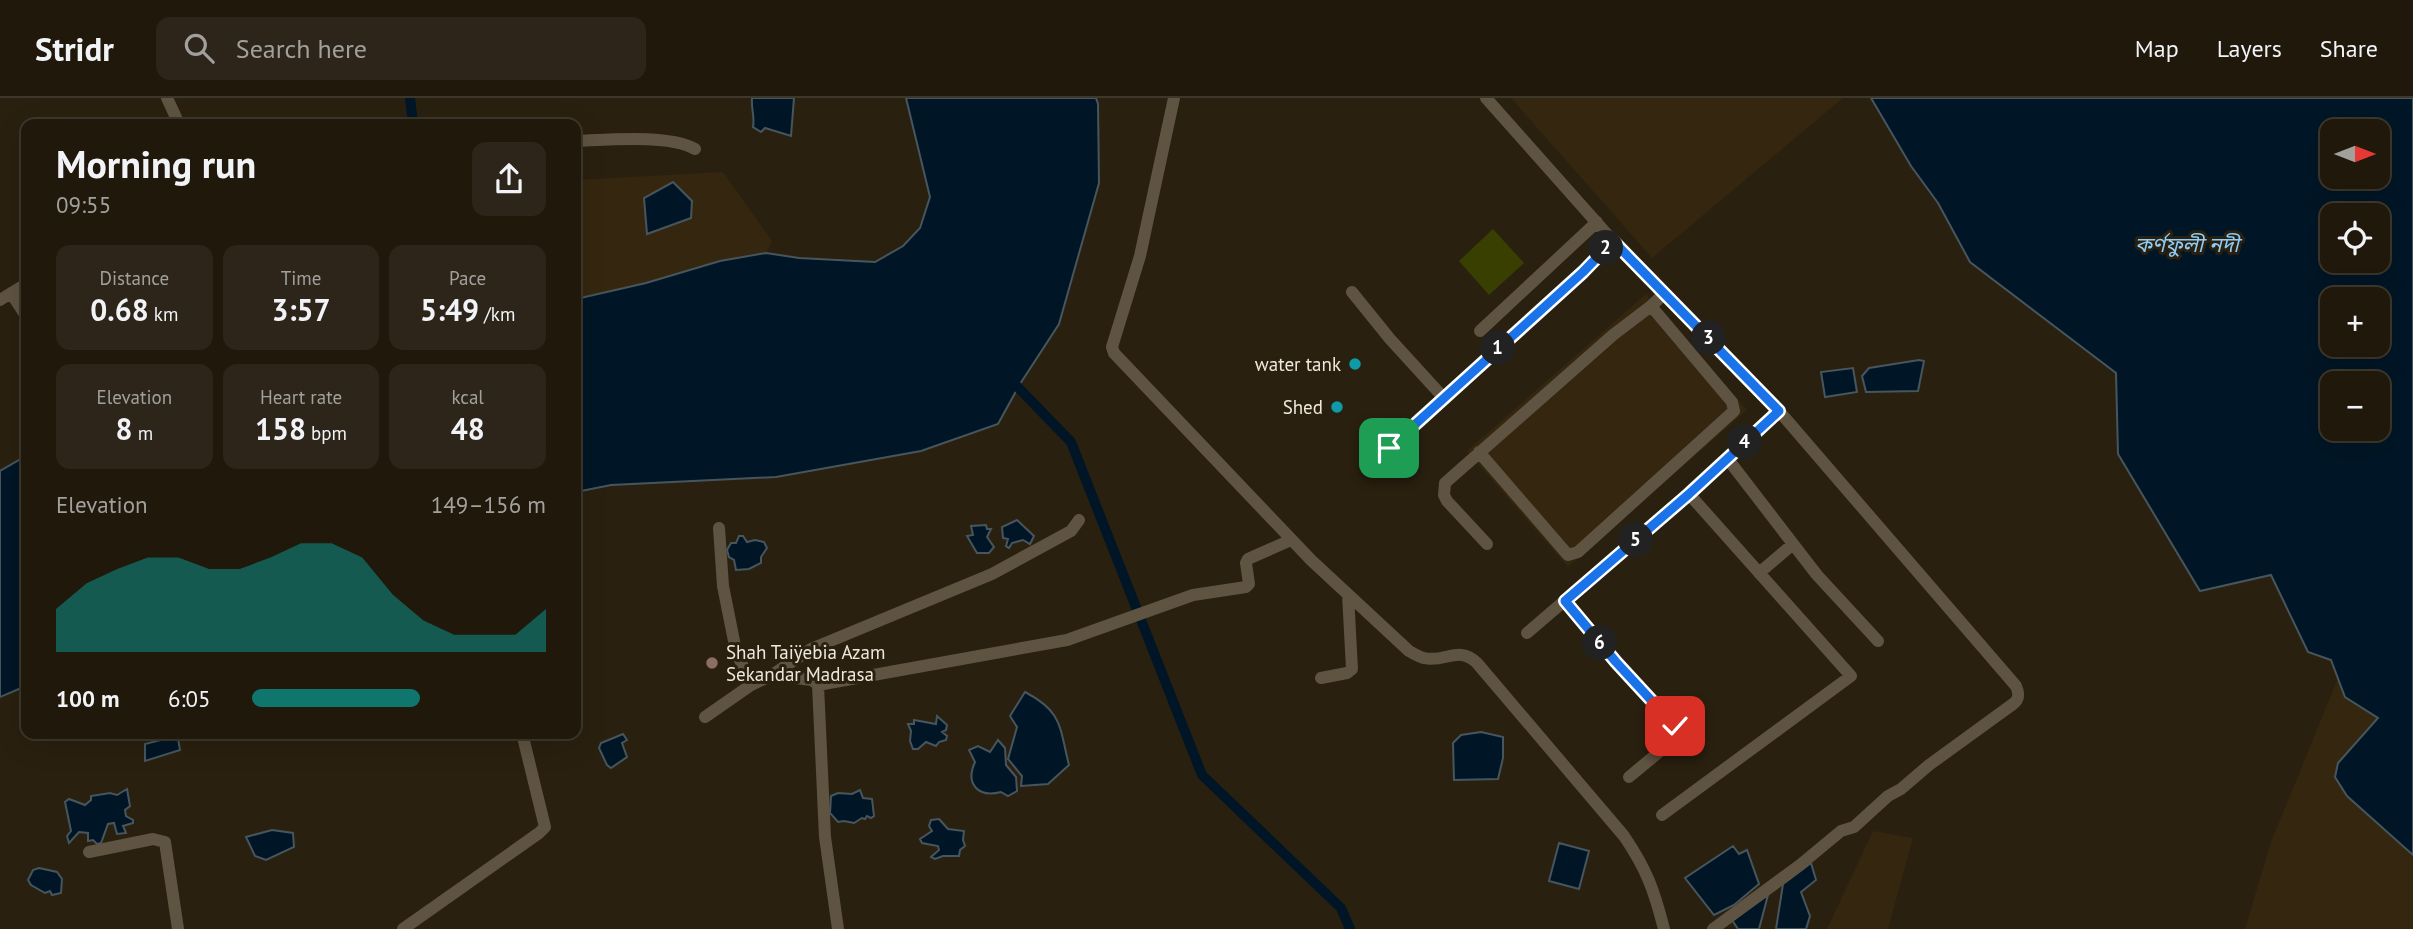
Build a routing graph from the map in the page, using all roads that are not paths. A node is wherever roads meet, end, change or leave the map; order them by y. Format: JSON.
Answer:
{"nodes":[{"id":1,"x":167,"y":98,"type":"edge"},
{"id":2,"x":1174,"y":98,"type":"edge"},
{"id":3,"x":1486,"y":98,"type":"edge"},
{"id":4,"x":177,"y":119,"type":"edge"},
{"id":5,"x":581,"y":141,"type":"edge"},
{"id":6,"x":695,"y":149,"type":"dead end"},
{"id":7,"x":1597,"y":222,"type":"junction"},
{"id":8,"x":1613,"y":241,"type":"junction"},
{"id":9,"x":1352,"y":292,"type":"dead end"},
{"id":10,"x":1665,"y":293,"type":"junction"},
{"id":11,"x":6,"y":296,"type":"edge"},
{"id":12,"x":1651,"y":306,"type":"junction"},
{"id":13,"x":21,"y":311,"type":"edge"},
{"id":14,"x":1480,"y":331,"type":"dead end"},
{"id":15,"x":1443,"y":397,"type":"junction"},
{"id":16,"x":1779,"y":411,"type":"junction"},
{"id":17,"x":1389,"y":448,"type":"dead end"},
{"id":18,"x":1479,"y":452,"type":"junction"},
{"id":19,"x":1727,"y":458,"type":"junction"},
{"id":20,"x":1689,"y":494,"type":"junction"},
{"id":21,"x":1079,"y":520,"type":"dead end"},
{"id":22,"x":719,"y":528,"type":"dead end"},
{"id":23,"x":1291,"y":540,"type":"junction"},
{"id":24,"x":1487,"y":544,"type":"dead end"},
{"id":25,"x":1793,"y":544,"type":"junction"},
{"id":26,"x":1759,"y":573,"type":"junction"},
{"id":27,"x":1348,"y":595,"type":"junction"},
{"id":28,"x":1565,"y":601,"type":"junction"},
{"id":29,"x":1527,"y":634,"type":"dead end"},
{"id":30,"x":1878,"y":641,"type":"dead end"},
{"id":31,"x":772,"y":675,"type":"junction"},
{"id":32,"x":1321,"y":678,"type":"dead end"},
{"id":33,"x":751,"y":685,"type":"junction"},
{"id":34,"x":818,"y":685,"type":"junction"},
{"id":35,"x":705,"y":717,"type":"dead end"},
{"id":36,"x":523,"y":739,"type":"edge"},
{"id":37,"x":1629,"y":777,"type":"dead end"},
{"id":38,"x":1662,"y":815,"type":"dead end"},
{"id":39,"x":89,"y":852,"type":"dead end"},
{"id":40,"x":178,"y":929,"type":"edge"},
{"id":41,"x":403,"y":929,"type":"edge"},
{"id":42,"x":838,"y":929,"type":"edge"},
{"id":43,"x":1664,"y":929,"type":"edge"},
{"id":44,"x":1713,"y":929,"type":"edge"}],
"edges":[{"from":1,"to":4,"type":"street"},
{"from":2,"to":23,"type":"street"},
{"from":3,"to":7,"type":"street"},
{"from":5,"to":6,"type":"street"},
{"from":7,"to":8,"type":"street"},
{"from":7,"to":14,"type":"street"},
{"from":8,"to":10,"type":"street"},
{"from":8,"to":15,"type":"street"},
{"from":9,"to":15,"type":"street"},
{"from":10,"to":12,"type":"street"},
{"from":10,"to":16,"type":"street"},
{"from":11,"to":13,"type":"street"},
{"from":12,"to":18,"type":"street"},
{"from":12,"to":18,"type":"street"},
{"from":15,"to":17,"type":"street"},
{"from":16,"to":19,"type":"street"},
{"from":16,"to":44,"type":"street"},
{"from":18,"to":24,"type":"street"},
{"from":19,"to":20,"type":"street"},
{"from":19,"to":25,"type":"street"},
{"from":20,"to":26,"type":"street"},
{"from":20,"to":28,"type":"street"},
{"from":21,"to":31,"type":"street"},
{"from":22,"to":33,"type":"street"},
{"from":23,"to":27,"type":"street"},
{"from":23,"to":34,"type":"street"},
{"from":25,"to":26,"type":"street"},
{"from":25,"to":30,"type":"street"},
{"from":26,"to":38,"type":"street"},
{"from":27,"to":32,"type":"street"},
{"from":27,"to":43,"type":"street"},
{"from":28,"to":29,"type":"street"},
{"from":28,"to":37,"type":"street"},
{"from":31,"to":33,"type":"street"},
{"from":31,"to":34,"type":"street"},
{"from":33,"to":35,"type":"street"},
{"from":34,"to":42,"type":"street"},
{"from":36,"to":41,"type":"street"},
{"from":39,"to":40,"type":"street"}]}
